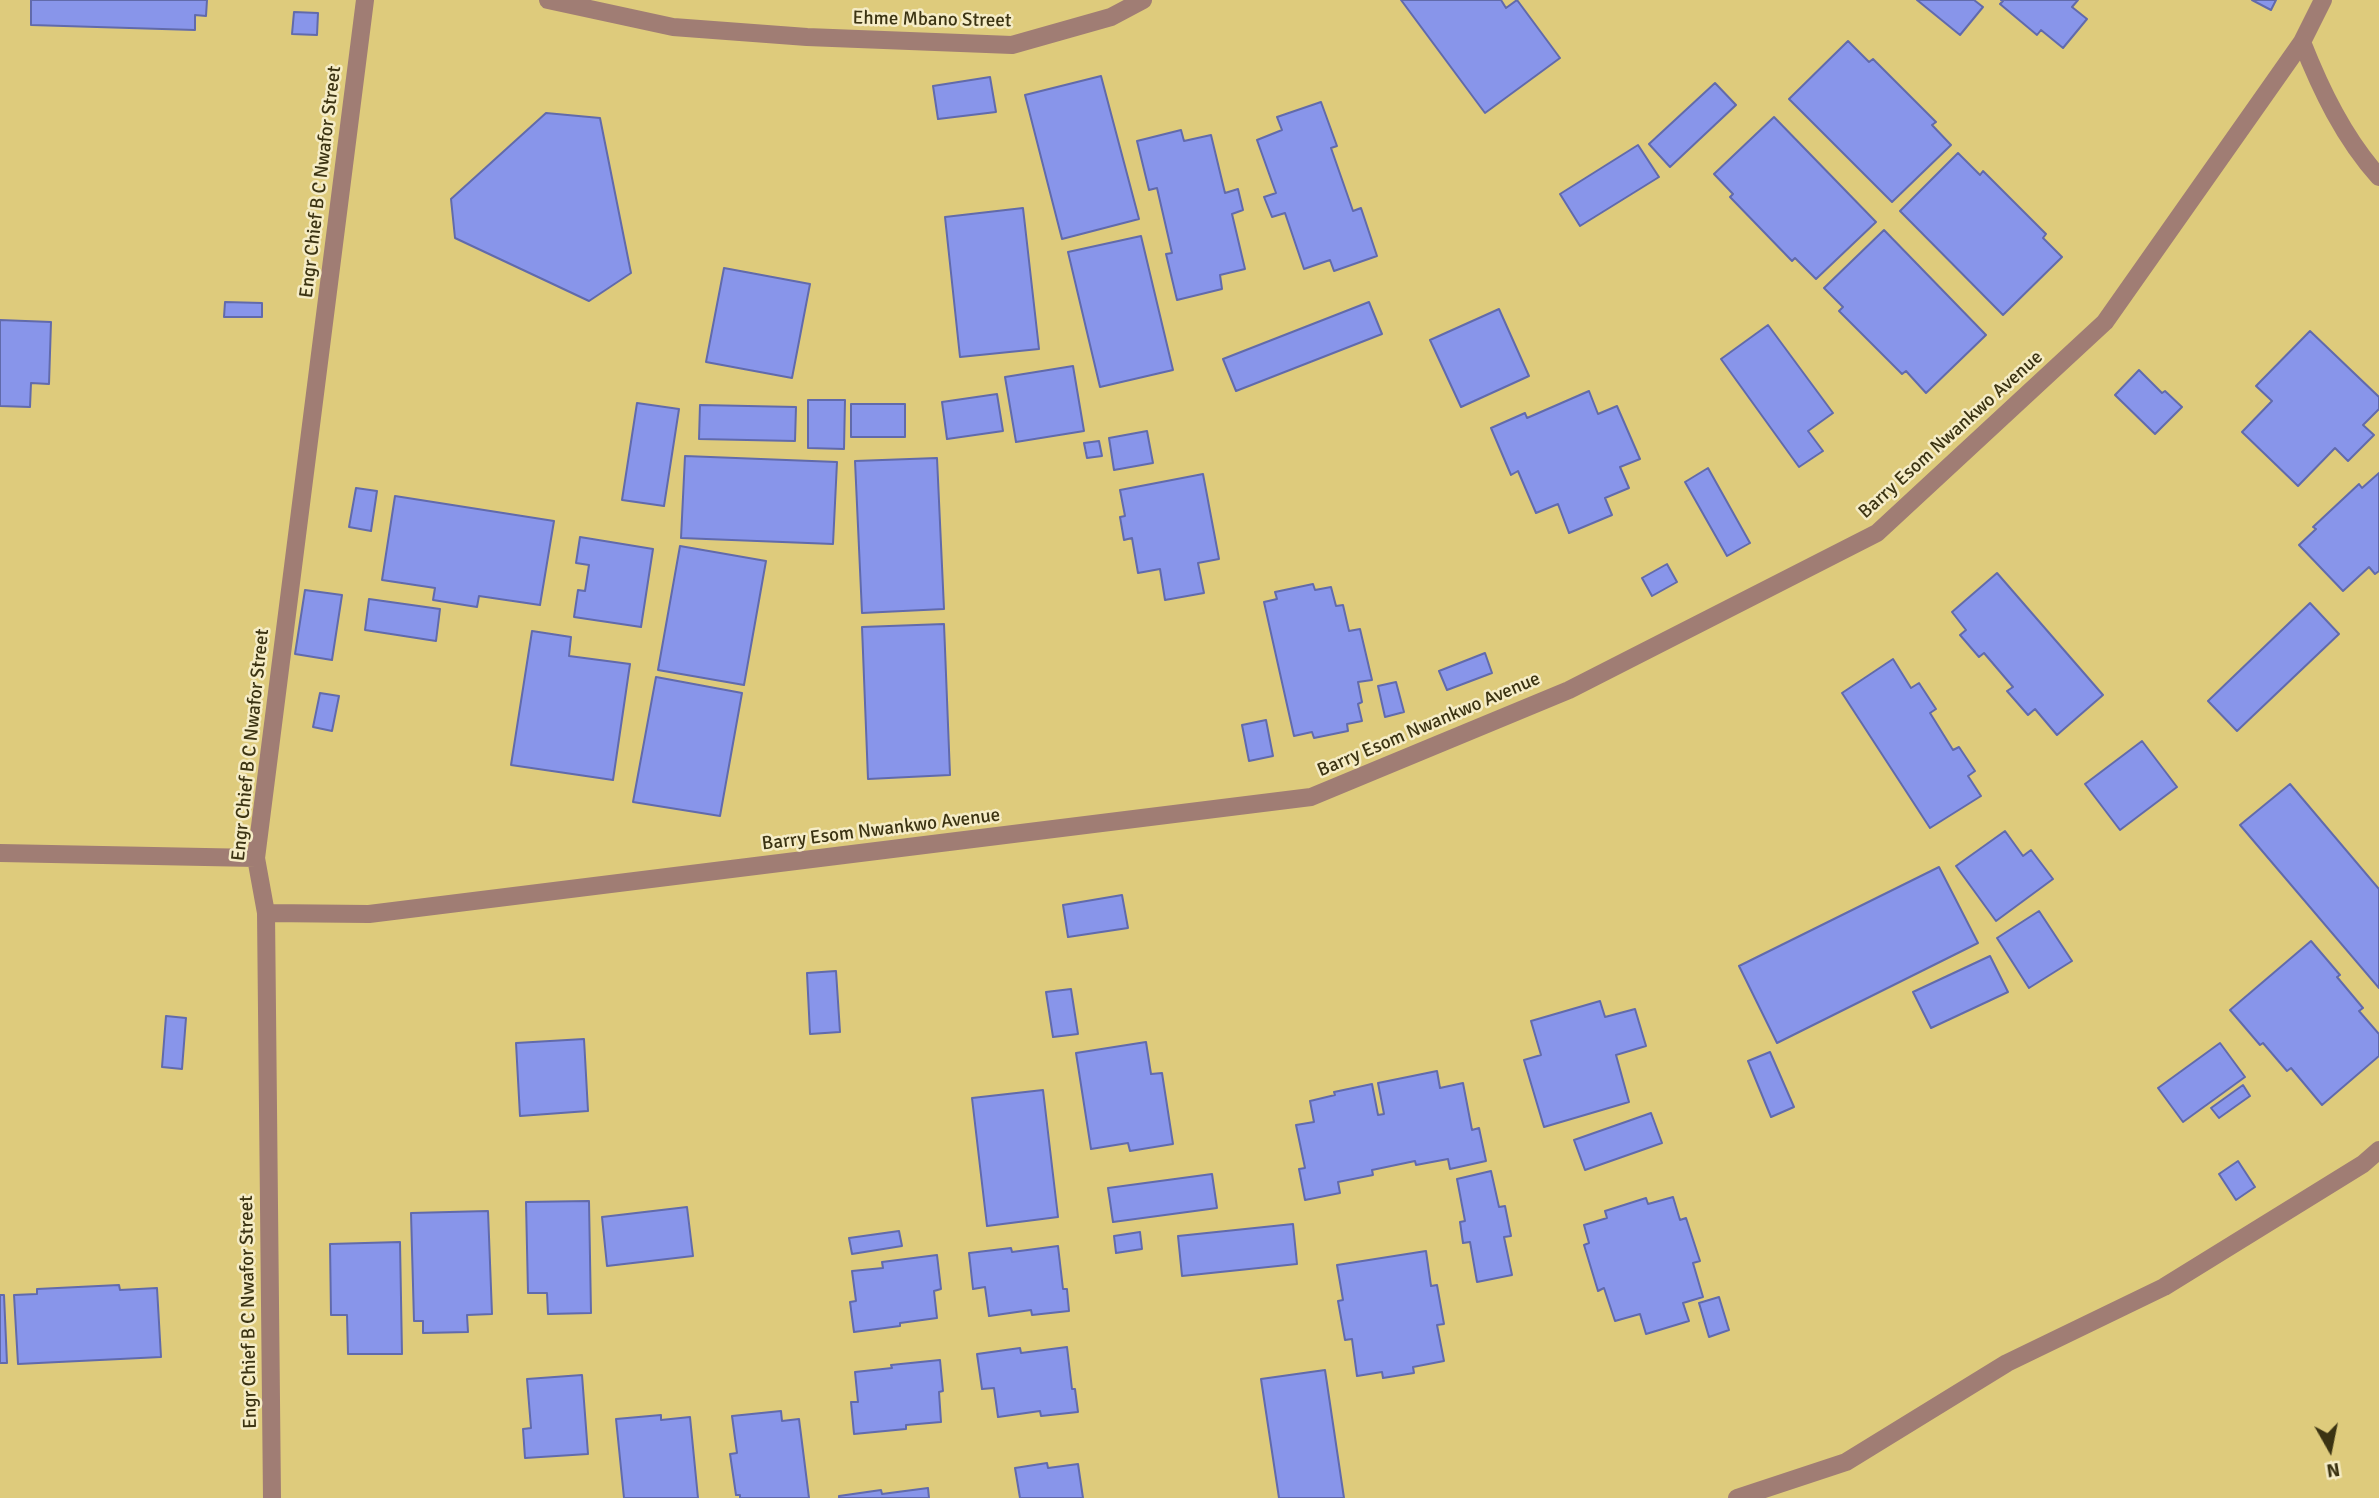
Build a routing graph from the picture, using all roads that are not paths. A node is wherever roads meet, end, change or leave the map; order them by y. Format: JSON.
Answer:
{"nodes":[{"id":1,"x":365,"y":0,"type":"edge"},
{"id":2,"x":548,"y":0,"type":"edge"},
{"id":3,"x":1143,"y":0,"type":"edge"},
{"id":4,"x":2323,"y":0,"type":"edge"},
{"id":5,"x":2302,"y":41,"type":"junction"},
{"id":6,"x":2379,"y":177,"type":"edge"},
{"id":7,"x":0,"y":853,"type":"edge"},
{"id":8,"x":256,"y":858,"type":"junction"},
{"id":9,"x":266,"y":913,"type":"junction"},
{"id":10,"x":2379,"y":1150,"type":"edge"},
{"id":11,"x":272,"y":1498,"type":"edge"},
{"id":12,"x":1737,"y":1498,"type":"edge"}],
"edges":[{"from":1,"to":8,"type":"street","name":"Engr Chief B C Nwafor Street"},
{"from":2,"to":3,"type":"street","name":"Ehme Mbano Street"},
{"from":4,"to":5,"type":"street","name":"Barry Esom Nwankwo Avenue"},
{"from":5,"to":6,"type":"street"},
{"from":5,"to":9,"type":"street","name":"Barry Esom Nwankwo Avenue"},
{"from":7,"to":8,"type":"street"},
{"from":8,"to":9,"type":"street","name":"Engr Chief B C Nwafor Street"},
{"from":9,"to":11,"type":"street","name":"Engr Chief B C Nwafor Street"},
{"from":10,"to":12,"type":"street"}]}
